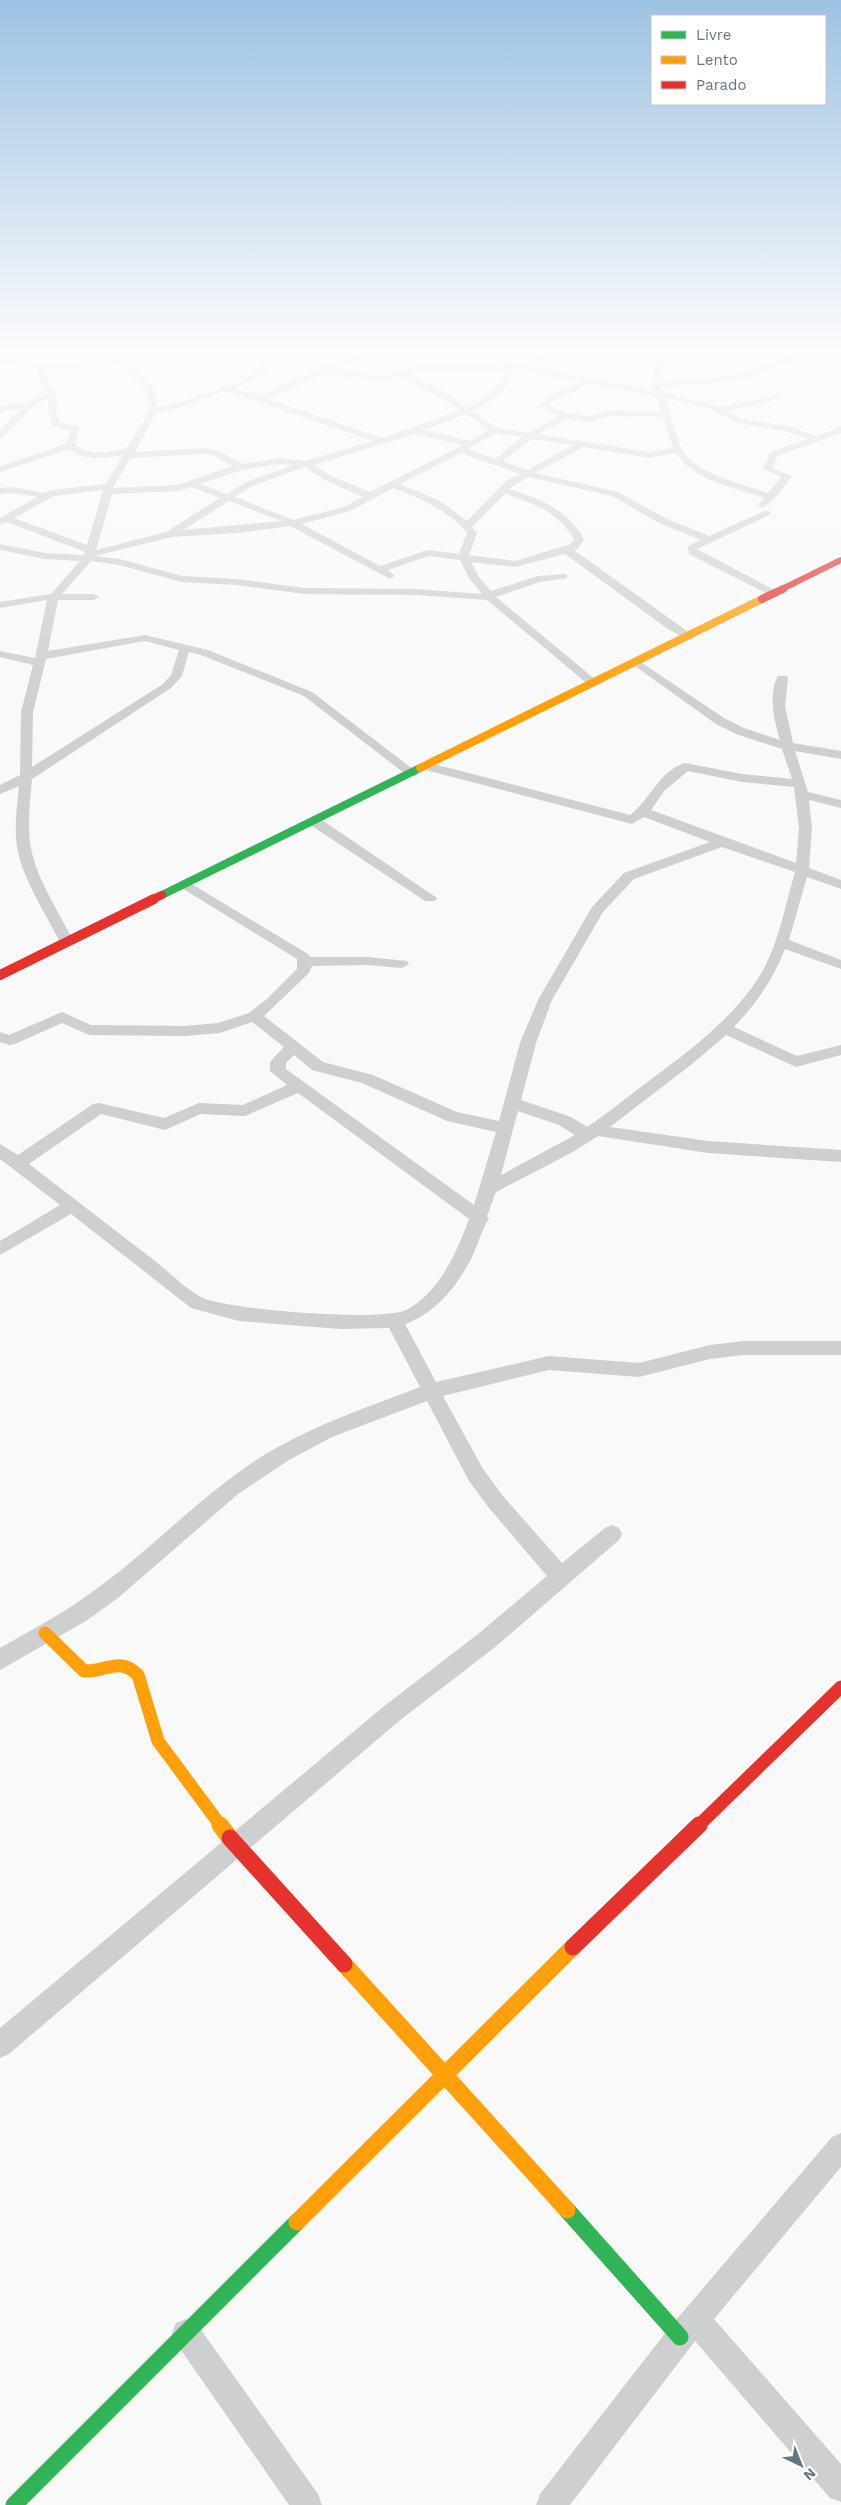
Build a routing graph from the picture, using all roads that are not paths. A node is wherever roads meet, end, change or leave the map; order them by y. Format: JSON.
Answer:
{"nodes":[{"id":1,"x":121,"y":468,"type":"edge"},
{"id":2,"x":237,"y":468,"type":"edge"},
{"id":3,"x":295,"y":468,"type":"edge"},
{"id":4,"x":312,"y":468,"type":"edge"},
{"id":5,"x":426,"y":468,"type":"edge"},
{"id":6,"x":514,"y":468,"type":"edge"},
{"id":7,"x":536,"y":468,"type":"edge"},
{"id":8,"x":694,"y":468,"type":"edge"},
{"id":9,"x":768,"y":468,"type":"edge"},
{"id":10,"x":526,"y":473,"type":"junction"},
{"id":11,"x":191,"y":484,"type":"junction"},
{"id":12,"x":393,"y":485,"type":"junction"},
{"id":13,"x":108,"y":489,"type":"junction"},
{"id":14,"x":503,"y":490,"type":"junction"},
{"id":15,"x":0,"y":491,"type":"edge"},
{"id":16,"x":44,"y":496,"type":"junction"},
{"id":17,"x":370,"y":496,"type":"junction"},
{"id":18,"x":771,"y":497,"type":"junction"},
{"id":19,"x":225,"y":498,"type":"junction"},
{"id":20,"x":3,"y":521,"type":"edge"},
{"id":21,"x":290,"y":522,"type":"junction"},
{"id":22,"x":467,"y":526,"type":"junction"},
{"id":23,"x":170,"y":534,"type":"junction"},
{"id":24,"x":708,"y":540,"type":"junction"},
{"id":25,"x":0,"y":548,"type":"edge"},
{"id":26,"x":566,"y":550,"type":"junction"},
{"id":27,"x":89,"y":554,"type":"junction"},
{"id":28,"x":463,"y":556,"type":"junction"},
{"id":29,"x":841,"y":560,"type":"edge"},
{"id":30,"x":381,"y":569,"type":"junction"},
{"id":31,"x":563,"y":576,"type":"dead end"},
{"id":32,"x":402,"y":592,"type":"junction"},
{"id":33,"x":774,"y":594,"type":"junction"},
{"id":34,"x":94,"y":597,"type":"dead end"},
{"id":35,"x":490,"y":597,"type":"junction"},
{"id":36,"x":53,"y":598,"type":"junction"},
{"id":37,"x":0,"y":605,"type":"edge"},
{"id":38,"x":688,"y":636,"type":"junction"},
{"id":39,"x":185,"y":648,"type":"junction"},
{"id":40,"x":0,"y":654,"type":"edge"},
{"id":41,"x":40,"y":660,"type":"junction"},
{"id":42,"x":636,"y":662,"type":"junction"},
{"id":43,"x":782,"y":678,"type":"dead end"},
{"id":44,"x":593,"y":683,"type":"junction"},
{"id":45,"x":786,"y":746,"type":"junction"},
{"id":46,"x":841,"y":755,"type":"edge"},
{"id":47,"x":426,"y":766,"type":"junction"},
{"id":48,"x":412,"y":773,"type":"junction"},
{"id":49,"x":26,"y":777,"type":"junction"},
{"id":50,"x":801,"y":789,"type":"junction"},
{"id":51,"x":0,"y":790,"type":"edge"},
{"id":52,"x":841,"y":804,"type":"edge"},
{"id":53,"x":643,"y":812,"type":"junction"},
{"id":54,"x":314,"y":820,"type":"junction"},
{"id":55,"x":722,"y":842,"type":"junction"},
{"id":56,"x":802,"y":870,"type":"junction"},
{"id":57,"x":185,"y":884,"type":"junction"},
{"id":58,"x":841,"y":885,"type":"edge"},
{"id":59,"x":430,"y":898,"type":"dead end"},
{"id":60,"x":68,"y":942,"type":"junction"},
{"id":61,"x":781,"y":942,"type":"junction"},
{"id":62,"x":305,"y":962,"type":"junction"},
{"id":63,"x":402,"y":964,"type":"dead end"},
{"id":64,"x":841,"y":965,"type":"edge"},
{"id":65,"x":0,"y":975,"type":"edge"},
{"id":66,"x":254,"y":1016,"type":"junction"},
{"id":67,"x":724,"y":1028,"type":"junction"},
{"id":68,"x":0,"y":1037,"type":"edge"},
{"id":69,"x":293,"y":1047,"type":"junction"},
{"id":70,"x":841,"y":1050,"type":"edge"},
{"id":71,"x":297,"y":1087,"type":"junction"},
{"id":72,"x":511,"y":1103,"type":"junction"},
{"id":73,"x":504,"y":1128,"type":"junction"},
{"id":74,"x":591,"y":1132,"type":"junction"},
{"id":75,"x":0,"y":1150,"type":"edge"},
{"id":76,"x":841,"y":1156,"type":"edge"},
{"id":77,"x":19,"y":1164,"type":"junction"},
{"id":78,"x":489,"y":1188,"type":"junction"},
{"id":79,"x":72,"y":1206,"type":"junction"},
{"id":80,"x":480,"y":1218,"type":"junction"},
{"id":81,"x":0,"y":1250,"type":"edge"},
{"id":82,"x":394,"y":1321,"type":"junction"},
{"id":83,"x":841,"y":1348,"type":"edge"},
{"id":84,"x":431,"y":1391,"type":"junction"},
{"id":85,"x":612,"y":1534,"type":"dead end"},
{"id":86,"x":562,"y":1578,"type":"junction"},
{"id":87,"x":45,"y":1634,"type":"junction"},
{"id":88,"x":0,"y":1660,"type":"edge"},
{"id":89,"x":841,"y":1687,"type":"edge"},
{"id":90,"x":236,"y":1847,"type":"junction"},
{"id":91,"x":0,"y":2045,"type":"edge"},
{"id":92,"x":446,"y":2074,"type":"junction"},
{"id":93,"x":841,"y":2146,"type":"edge"},
{"id":94,"x":688,"y":2328,"type":"junction"},
{"id":95,"x":186,"y":2333,"type":"junction"},
{"id":96,"x":841,"y":2487,"type":"edge"},
{"id":97,"x":14,"y":2505,"type":"edge"},
{"id":98,"x":307,"y":2505,"type":"edge"},
{"id":99,"x":551,"y":2505,"type":"edge"}],
"edges":[{"from":1,"to":13,"type":"street"},
{"from":2,"to":11,"type":"street"},
{"from":3,"to":19,"type":"street"},
{"from":4,"to":17,"type":"street"},
{"from":5,"to":12,"type":"street"},
{"from":6,"to":10,"type":"street"},
{"from":7,"to":10,"type":"street"},
{"from":8,"to":18,"type":"street"},
{"from":9,"to":18,"type":"street"},
{"from":10,"to":14,"type":"street"},
{"from":10,"to":24,"type":"street"},
{"from":11,"to":13,"type":"street"},
{"from":11,"to":19,"type":"street"},
{"from":12,"to":17,"type":"street"},
{"from":12,"to":22,"type":"street"},
{"from":13,"to":16,"type":"street"},
{"from":13,"to":27,"type":"street"},
{"from":14,"to":22,"type":"street"},
{"from":14,"to":26,"type":"street"},
{"from":15,"to":16,"type":"street"},
{"from":16,"to":20,"type":"street"},
{"from":17,"to":21,"type":"street"},
{"from":18,"to":24,"type":"street"},
{"from":19,"to":21,"type":"street"},
{"from":19,"to":23,"type":"street"},
{"from":20,"to":27,"type":"street"},
{"from":21,"to":23,"type":"street"},
{"from":21,"to":30,"type":"street"},
{"from":22,"to":28,"type":"street"},
{"from":23,"to":27,"type":"street"},
{"from":24,"to":33,"type":"street"},
{"from":25,"to":27,"type":"street"},
{"from":26,"to":28,"type":"street"},
{"from":26,"to":38,"type":"street"},
{"from":27,"to":32,"type":"street"},
{"from":27,"to":36,"type":"street"},
{"from":28,"to":30,"type":"street"},
{"from":28,"to":35,"type":"street"},
{"from":29,"to":33,"type":"main road"},
{"from":30,"to":32,"type":"street"},
{"from":31,"to":35,"type":"street"},
{"from":32,"to":35,"type":"street"},
{"from":33,"to":38,"type":"main road"},
{"from":34,"to":36,"type":"street"},
{"from":35,"to":44,"type":"street"},
{"from":36,"to":37,"type":"street"},
{"from":36,"to":41,"type":"street"},
{"from":38,"to":42,"type":"main road"},
{"from":39,"to":41,"type":"street"},
{"from":39,"to":48,"type":"street"},
{"from":39,"to":49,"type":"street"},
{"from":40,"to":41,"type":"street"},
{"from":41,"to":49,"type":"street"},
{"from":42,"to":44,"type":"main road"},
{"from":42,"to":45,"type":"street"},
{"from":43,"to":45,"type":"street"},
{"from":44,"to":47,"type":"main road"},
{"from":45,"to":46,"type":"street"},
{"from":45,"to":50,"type":"street"},
{"from":47,"to":48,"type":"main road"},
{"from":47,"to":53,"type":"street"},
{"from":48,"to":54,"type":"main road"},
{"from":49,"to":51,"type":"street"},
{"from":49,"to":60,"type":"street"},
{"from":50,"to":52,"type":"street"},
{"from":50,"to":53,"type":"street"},
{"from":50,"to":56,"type":"street"},
{"from":53,"to":55,"type":"street"},
{"from":54,"to":57,"type":"main road"},
{"from":54,"to":59,"type":"street"},
{"from":55,"to":56,"type":"street"},
{"from":55,"to":72,"type":"street"},
{"from":56,"to":58,"type":"street"},
{"from":56,"to":61,"type":"street"},
{"from":57,"to":60,"type":"main road"},
{"from":57,"to":62,"type":"street"},
{"from":60,"to":65,"type":"main road"},
{"from":61,"to":64,"type":"street"},
{"from":61,"to":67,"type":"street"},
{"from":62,"to":63,"type":"street"},
{"from":62,"to":66,"type":"street"},
{"from":66,"to":68,"type":"street"},
{"from":66,"to":69,"type":"street"},
{"from":67,"to":70,"type":"street"},
{"from":67,"to":74,"type":"street"},
{"from":69,"to":71,"type":"street"},
{"from":69,"to":73,"type":"street"},
{"from":71,"to":77,"type":"street"},
{"from":71,"to":80,"type":"street"},
{"from":72,"to":73,"type":"street"},
{"from":72,"to":74,"type":"street"},
{"from":73,"to":78,"type":"street"},
{"from":74,"to":76,"type":"street"},
{"from":74,"to":78,"type":"street"},
{"from":75,"to":77,"type":"street"},
{"from":77,"to":79,"type":"street"},
{"from":78,"to":80,"type":"street"},
{"from":79,"to":81,"type":"street"},
{"from":79,"to":82,"type":"street"},
{"from":80,"to":82,"type":"street"},
{"from":82,"to":84,"type":"street"},
{"from":83,"to":84,"type":"street"},
{"from":84,"to":86,"type":"street"},
{"from":84,"to":87,"type":"street"},
{"from":85,"to":86,"type":"street"},
{"from":86,"to":90,"type":"street"},
{"from":87,"to":88,"type":"street"},
{"from":87,"to":90,"type":"main road"},
{"from":89,"to":92,"type":"main road"},
{"from":90,"to":91,"type":"street"},
{"from":90,"to":92,"type":"main road"},
{"from":92,"to":94,"type":"main road"},
{"from":92,"to":95,"type":"main road"},
{"from":93,"to":94,"type":"street"},
{"from":94,"to":96,"type":"street"},
{"from":94,"to":99,"type":"street"},
{"from":95,"to":97,"type":"main road"},
{"from":95,"to":98,"type":"street"}]}
